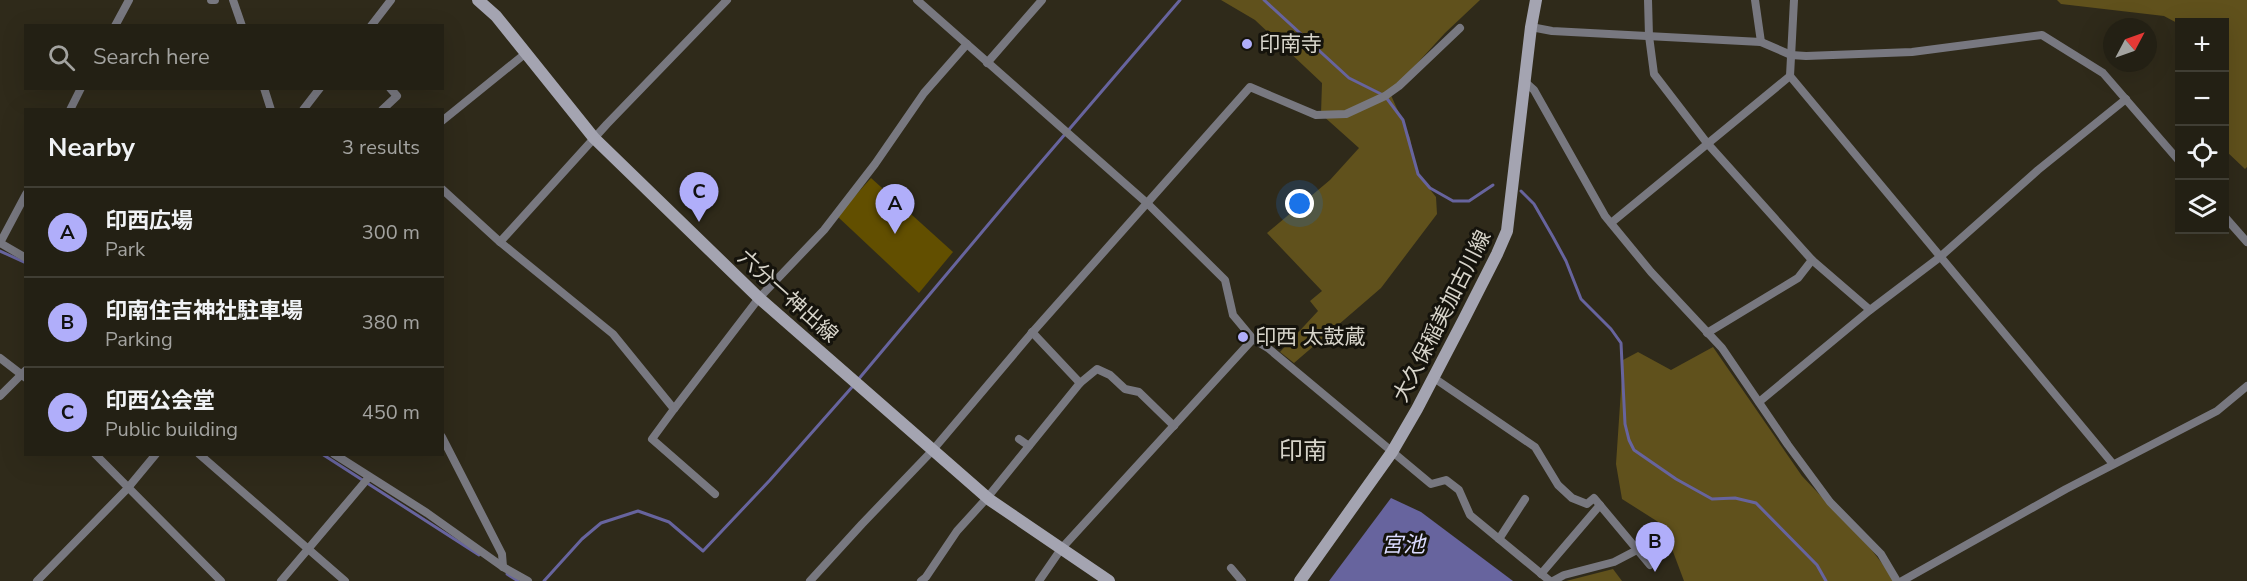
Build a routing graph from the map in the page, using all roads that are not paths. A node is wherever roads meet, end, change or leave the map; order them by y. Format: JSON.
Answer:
{"nodes":[{"id":1,"x":129,"y":0,"type":"edge"},
{"id":2,"x":233,"y":0,"type":"edge"},
{"id":3,"x":391,"y":0,"type":"edge"},
{"id":4,"x":478,"y":0,"type":"edge"},
{"id":5,"x":727,"y":0,"type":"edge"},
{"id":6,"x":917,"y":0,"type":"edge"},
{"id":7,"x":1042,"y":0,"type":"edge"},
{"id":8,"x":1536,"y":0,"type":"edge"},
{"id":9,"x":1648,"y":0,"type":"edge"},
{"id":10,"x":1755,"y":0,"type":"edge"},
{"id":11,"x":1794,"y":0,"type":"edge"},
{"id":12,"x":116,"y":24,"type":"edge"},
{"id":13,"x":241,"y":24,"type":"edge"},
{"id":14,"x":373,"y":24,"type":"edge"},
{"id":15,"x":1531,"y":27,"type":"junction"},
{"id":16,"x":1460,"y":28,"type":"dead end"},
{"id":17,"x":1649,"y":36,"type":"junction"},
{"id":18,"x":1761,"y":42,"type":"junction"},
{"id":19,"x":967,"y":44,"type":"junction"},
{"id":20,"x":526,"y":52,"type":"junction"},
{"id":21,"x":1791,"y":55,"type":"junction"},
{"id":22,"x":987,"y":63,"type":"junction"},
{"id":23,"x":1790,"y":76,"type":"junction"},
{"id":24,"x":1524,"y":81,"type":"junction"},
{"id":25,"x":80,"y":90,"type":"edge"},
{"id":26,"x":265,"y":90,"type":"edge"},
{"id":27,"x":318,"y":90,"type":"edge"},
{"id":28,"x":392,"y":90,"type":"edge"},
{"id":29,"x":2126,"y":99,"type":"junction"},
{"id":30,"x":71,"y":108,"type":"edge"},
{"id":31,"x":270,"y":108,"type":"edge"},
{"id":32,"x":305,"y":108,"type":"edge"},
{"id":33,"x":384,"y":108,"type":"edge"},
{"id":34,"x":444,"y":119,"type":"edge"},
{"id":35,"x":594,"y":138,"type":"junction"},
{"id":36,"x":1707,"y":143,"type":"junction"},
{"id":37,"x":2175,"y":156,"type":"edge"},
{"id":38,"x":444,"y":191,"type":"edge"},
{"id":39,"x":24,"y":198,"type":"edge"},
{"id":40,"x":1148,"y":204,"type":"junction"},
{"id":41,"x":2229,"y":222,"type":"edge"},
{"id":42,"x":1611,"y":223,"type":"junction"},
{"id":43,"x":500,"y":242,"type":"junction"},
{"id":44,"x":2247,"y":242,"type":"edge"},
{"id":45,"x":0,"y":243,"type":"edge"},
{"id":46,"x":24,"y":257,"type":"edge"},
{"id":47,"x":1940,"y":257,"type":"junction"},
{"id":48,"x":1812,"y":260,"type":"junction"},
{"id":49,"x":759,"y":298,"type":"junction"},
{"id":50,"x":1870,"y":310,"type":"junction"},
{"id":51,"x":1032,"y":332,"type":"junction"},
{"id":52,"x":1707,"y":333,"type":"junction"},
{"id":53,"x":1253,"y":339,"type":"junction"},
{"id":54,"x":0,"y":358,"type":"edge"},
{"id":55,"x":24,"y":374,"type":"edge"},
{"id":56,"x":1434,"y":378,"type":"junction"},
{"id":57,"x":1080,"y":383,"type":"junction"},
{"id":58,"x":2247,"y":386,"type":"edge"},
{"id":59,"x":0,"y":396,"type":"edge"},
{"id":60,"x":1759,"y":402,"type":"junction"},
{"id":61,"x":674,"y":409,"type":"junction"},
{"id":62,"x":1174,"y":426,"type":"junction"},
{"id":63,"x":1019,"y":439,"type":"dead end"},
{"id":64,"x":444,"y":441,"type":"edge"},
{"id":65,"x":1029,"y":446,"type":"junction"},
{"id":66,"x":932,"y":451,"type":"junction"},
{"id":67,"x":1392,"y":452,"type":"junction"},
{"id":68,"x":97,"y":456,"type":"edge"},
{"id":69,"x":154,"y":456,"type":"edge"},
{"id":70,"x":201,"y":456,"type":"edge"},
{"id":71,"x":337,"y":456,"type":"edge"},
{"id":72,"x":2113,"y":464,"type":"junction"},
{"id":73,"x":369,"y":477,"type":"junction"},
{"id":74,"x":127,"y":489,"type":"junction"},
{"id":75,"x":715,"y":494,"type":"dead end"},
{"id":76,"x":987,"y":498,"type":"junction"},
{"id":77,"x":1525,"y":499,"type":"dead end"},
{"id":78,"x":1600,"y":505,"type":"junction"},
{"id":79,"x":1499,"y":539,"type":"junction"},
{"id":80,"x":1061,"y":549,"type":"junction"},
{"id":81,"x":309,"y":550,"type":"junction"},
{"id":82,"x":1638,"y":550,"type":"junction"},
{"id":83,"x":1650,"y":565,"type":"dead end"},
{"id":84,"x":503,"y":567,"type":"junction"},
{"id":85,"x":1231,"y":568,"type":"dead end"},
{"id":86,"x":1541,"y":574,"type":"junction"},
{"id":87,"x":37,"y":581,"type":"edge"},
{"id":88,"x":221,"y":581,"type":"edge"},
{"id":89,"x":281,"y":581,"type":"edge"},
{"id":90,"x":345,"y":581,"type":"edge"},
{"id":91,"x":528,"y":581,"type":"edge"},
{"id":92,"x":810,"y":581,"type":"edge"},
{"id":93,"x":921,"y":581,"type":"edge"},
{"id":94,"x":1039,"y":581,"type":"edge"},
{"id":95,"x":1109,"y":581,"type":"edge"},
{"id":96,"x":1242,"y":581,"type":"edge"},
{"id":97,"x":1300,"y":581,"type":"edge"},
{"id":98,"x":1551,"y":581,"type":"edge"},
{"id":99,"x":1897,"y":581,"type":"edge"},
{"id":100,"x":1902,"y":581,"type":"edge"}],
"edges":[{"from":1,"to":12,"type":"street"},
{"from":2,"to":13,"type":"street"},
{"from":3,"to":14,"type":"street"},
{"from":4,"to":20,"type":"main road","name":"六分一神出線"},
{"from":5,"to":35,"type":"street"},
{"from":6,"to":19,"type":"street"},
{"from":7,"to":22,"type":"street"},
{"from":8,"to":15,"type":"main road","name":"大久保稲美加古川線"},
{"from":9,"to":17,"type":"street"},
{"from":10,"to":18,"type":"street"},
{"from":11,"to":21,"type":"street"},
{"from":15,"to":17,"type":"street"},
{"from":15,"to":24,"type":"main road","name":"大久保稲美加古川線"},
{"from":16,"to":40,"type":"street"},
{"from":17,"to":18,"type":"street"},
{"from":17,"to":36,"type":"street"},
{"from":18,"to":21,"type":"street"},
{"from":19,"to":22,"type":"street"},
{"from":19,"to":49,"type":"street"},
{"from":20,"to":34,"type":"street"},
{"from":20,"to":35,"type":"main road","name":"六分一神出線"},
{"from":21,"to":23,"type":"street"},
{"from":21,"to":29,"type":"street"},
{"from":22,"to":40,"type":"street"},
{"from":23,"to":36,"type":"street"},
{"from":23,"to":47,"type":"street"},
{"from":24,"to":42,"type":"street"},
{"from":24,"to":56,"type":"main road","name":"大久保稲美加古川線"},
{"from":25,"to":30,"type":"street"},
{"from":26,"to":31,"type":"street"},
{"from":27,"to":32,"type":"street"},
{"from":28,"to":33,"type":"street"},
{"from":29,"to":37,"type":"street"},
{"from":29,"to":47,"type":"street"},
{"from":35,"to":43,"type":"street"},
{"from":35,"to":49,"type":"main road","name":"六分一神出線"},
{"from":36,"to":42,"type":"street"},
{"from":36,"to":48,"type":"street"},
{"from":38,"to":43,"type":"street"},
{"from":39,"to":45,"type":"street"},
{"from":40,"to":51,"type":"street"},
{"from":40,"to":53,"type":"street"},
{"from":41,"to":44,"type":"street"},
{"from":42,"to":52,"type":"street"},
{"from":43,"to":61,"type":"street"},
{"from":45,"to":46,"type":"street"},
{"from":47,"to":50,"type":"street"},
{"from":47,"to":72,"type":"street"},
{"from":48,"to":50,"type":"street"},
{"from":48,"to":52,"type":"street"},
{"from":49,"to":61,"type":"street"},
{"from":49,"to":66,"type":"main road","name":"六分一神出線"},
{"from":50,"to":60,"type":"street"},
{"from":51,"to":57,"type":"street"},
{"from":51,"to":66,"type":"street"},
{"from":52,"to":60,"type":"street"},
{"from":53,"to":62,"type":"street"},
{"from":53,"to":67,"type":"street"},
{"from":54,"to":55,"type":"street"},
{"from":55,"to":59,"type":"street"},
{"from":56,"to":67,"type":"main road","name":"大久保稲美加古川線"},
{"from":56,"to":78,"type":"street"},
{"from":57,"to":62,"type":"street"},
{"from":57,"to":65,"type":"street"},
{"from":58,"to":72,"type":"street"},
{"from":60,"to":99,"type":"street"},
{"from":61,"to":75,"type":"street"},
{"from":62,"to":80,"type":"street"},
{"from":63,"to":65,"type":"street"},
{"from":64,"to":84,"type":"street"},
{"from":65,"to":76,"type":"street"},
{"from":66,"to":76,"type":"main road","name":"六分一神出線"},
{"from":66,"to":92,"type":"street"},
{"from":67,"to":79,"type":"street"},
{"from":67,"to":97,"type":"main road","name":"大久保稲美加古川線"},
{"from":68,"to":74,"type":"street"},
{"from":69,"to":74,"type":"street"},
{"from":70,"to":81,"type":"street"},
{"from":71,"to":73,"type":"street"},
{"from":72,"to":100,"type":"street"},
{"from":73,"to":81,"type":"street"},
{"from":73,"to":84,"type":"street"},
{"from":74,"to":87,"type":"street"},
{"from":74,"to":88,"type":"street"},
{"from":76,"to":80,"type":"main road","name":"六分一神出線"},
{"from":76,"to":93,"type":"street"},
{"from":77,"to":79,"type":"street"},
{"from":78,"to":82,"type":"street"},
{"from":78,"to":86,"type":"street"},
{"from":79,"to":86,"type":"street"},
{"from":80,"to":94,"type":"street"},
{"from":80,"to":95,"type":"main road","name":"六分一神出線"},
{"from":81,"to":89,"type":"street"},
{"from":81,"to":90,"type":"street"},
{"from":82,"to":83,"type":"street"},
{"from":82,"to":98,"type":"street"},
{"from":84,"to":91,"type":"street"},
{"from":85,"to":96,"type":"street"},
{"from":86,"to":98,"type":"street"}]}
